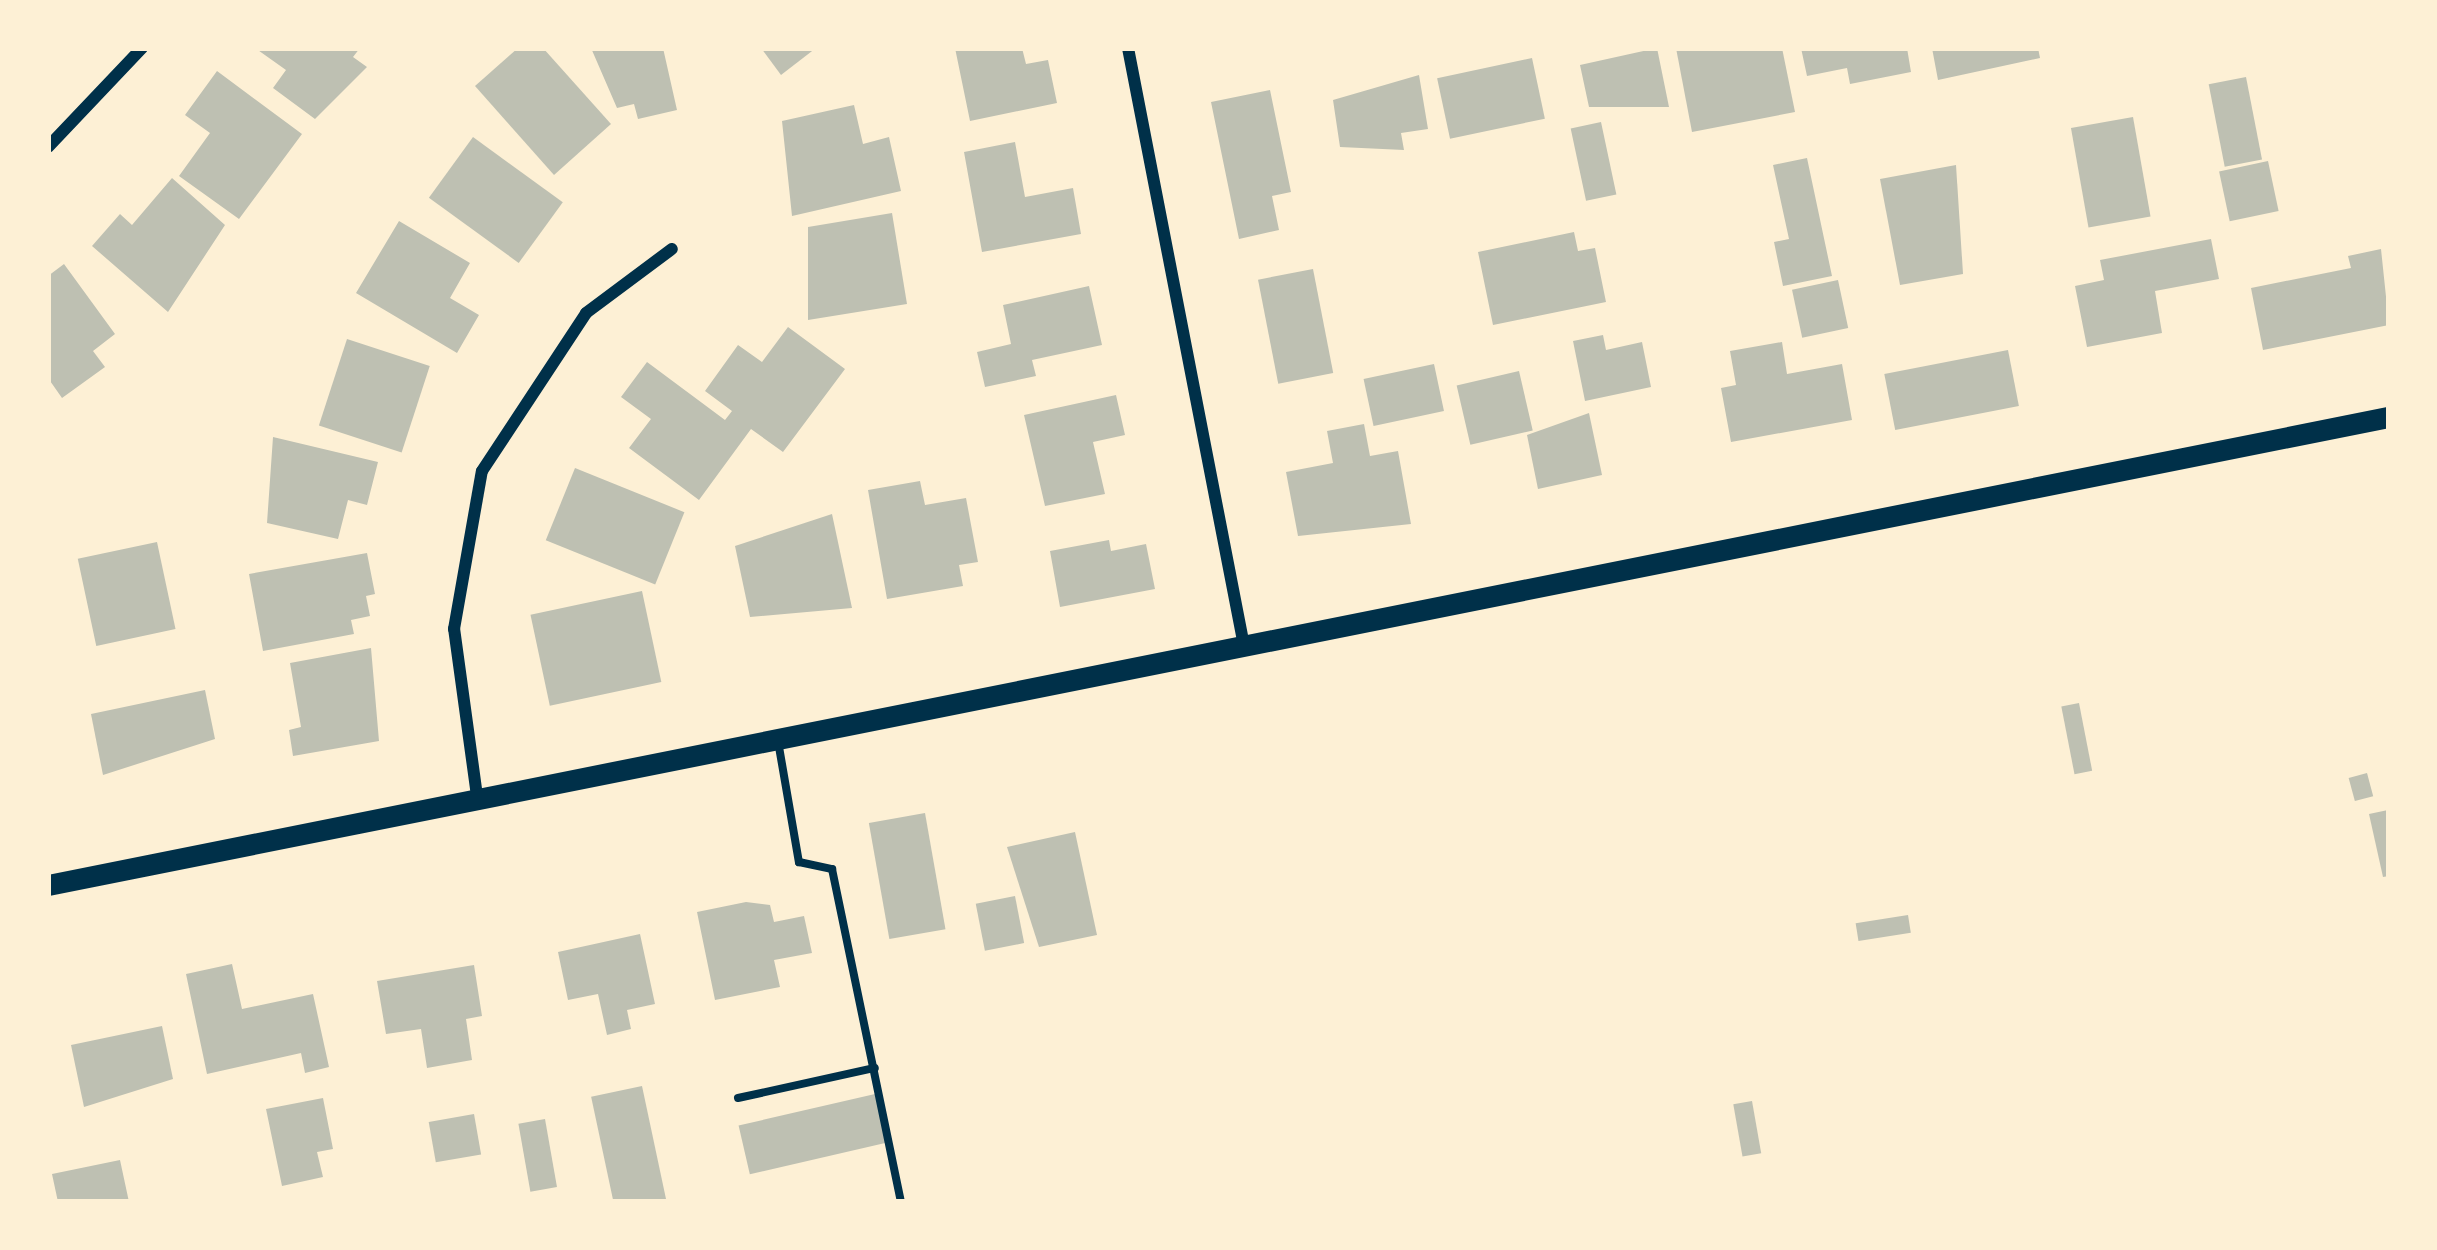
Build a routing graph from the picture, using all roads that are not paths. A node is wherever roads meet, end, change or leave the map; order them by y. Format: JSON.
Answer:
{"nodes":[{"id":1,"x":142,"y":48,"type":"edge"},
{"id":2,"x":1128,"y":48,"type":"edge"},
{"id":3,"x":48,"y":147,"type":"edge"},
{"id":4,"x":672,"y":249,"type":"dead end"},
{"id":5,"x":2389,"y":417,"type":"edge"},
{"id":6,"x":1244,"y":646,"type":"junction"},
{"id":7,"x":777,"y":737,"type":"junction"},
{"id":8,"x":477,"y":796,"type":"junction"},
{"id":9,"x":48,"y":885,"type":"edge"},
{"id":10,"x":875,"y":1068,"type":"junction"},
{"id":11,"x":738,"y":1098,"type":"dead end"},
{"id":12,"x":901,"y":1202,"type":"edge"}],
"edges":[{"from":1,"to":3,"type":"street"},
{"from":2,"to":6,"type":"street"},
{"from":4,"to":8,"type":"street"},
{"from":5,"to":6,"type":"street"},
{"from":6,"to":7,"type":"street"},
{"from":7,"to":8,"type":"street"},
{"from":7,"to":10,"type":"lane"},
{"from":8,"to":9,"type":"street"},
{"from":10,"to":11,"type":"lane"},
{"from":10,"to":12,"type":"lane"}]}
